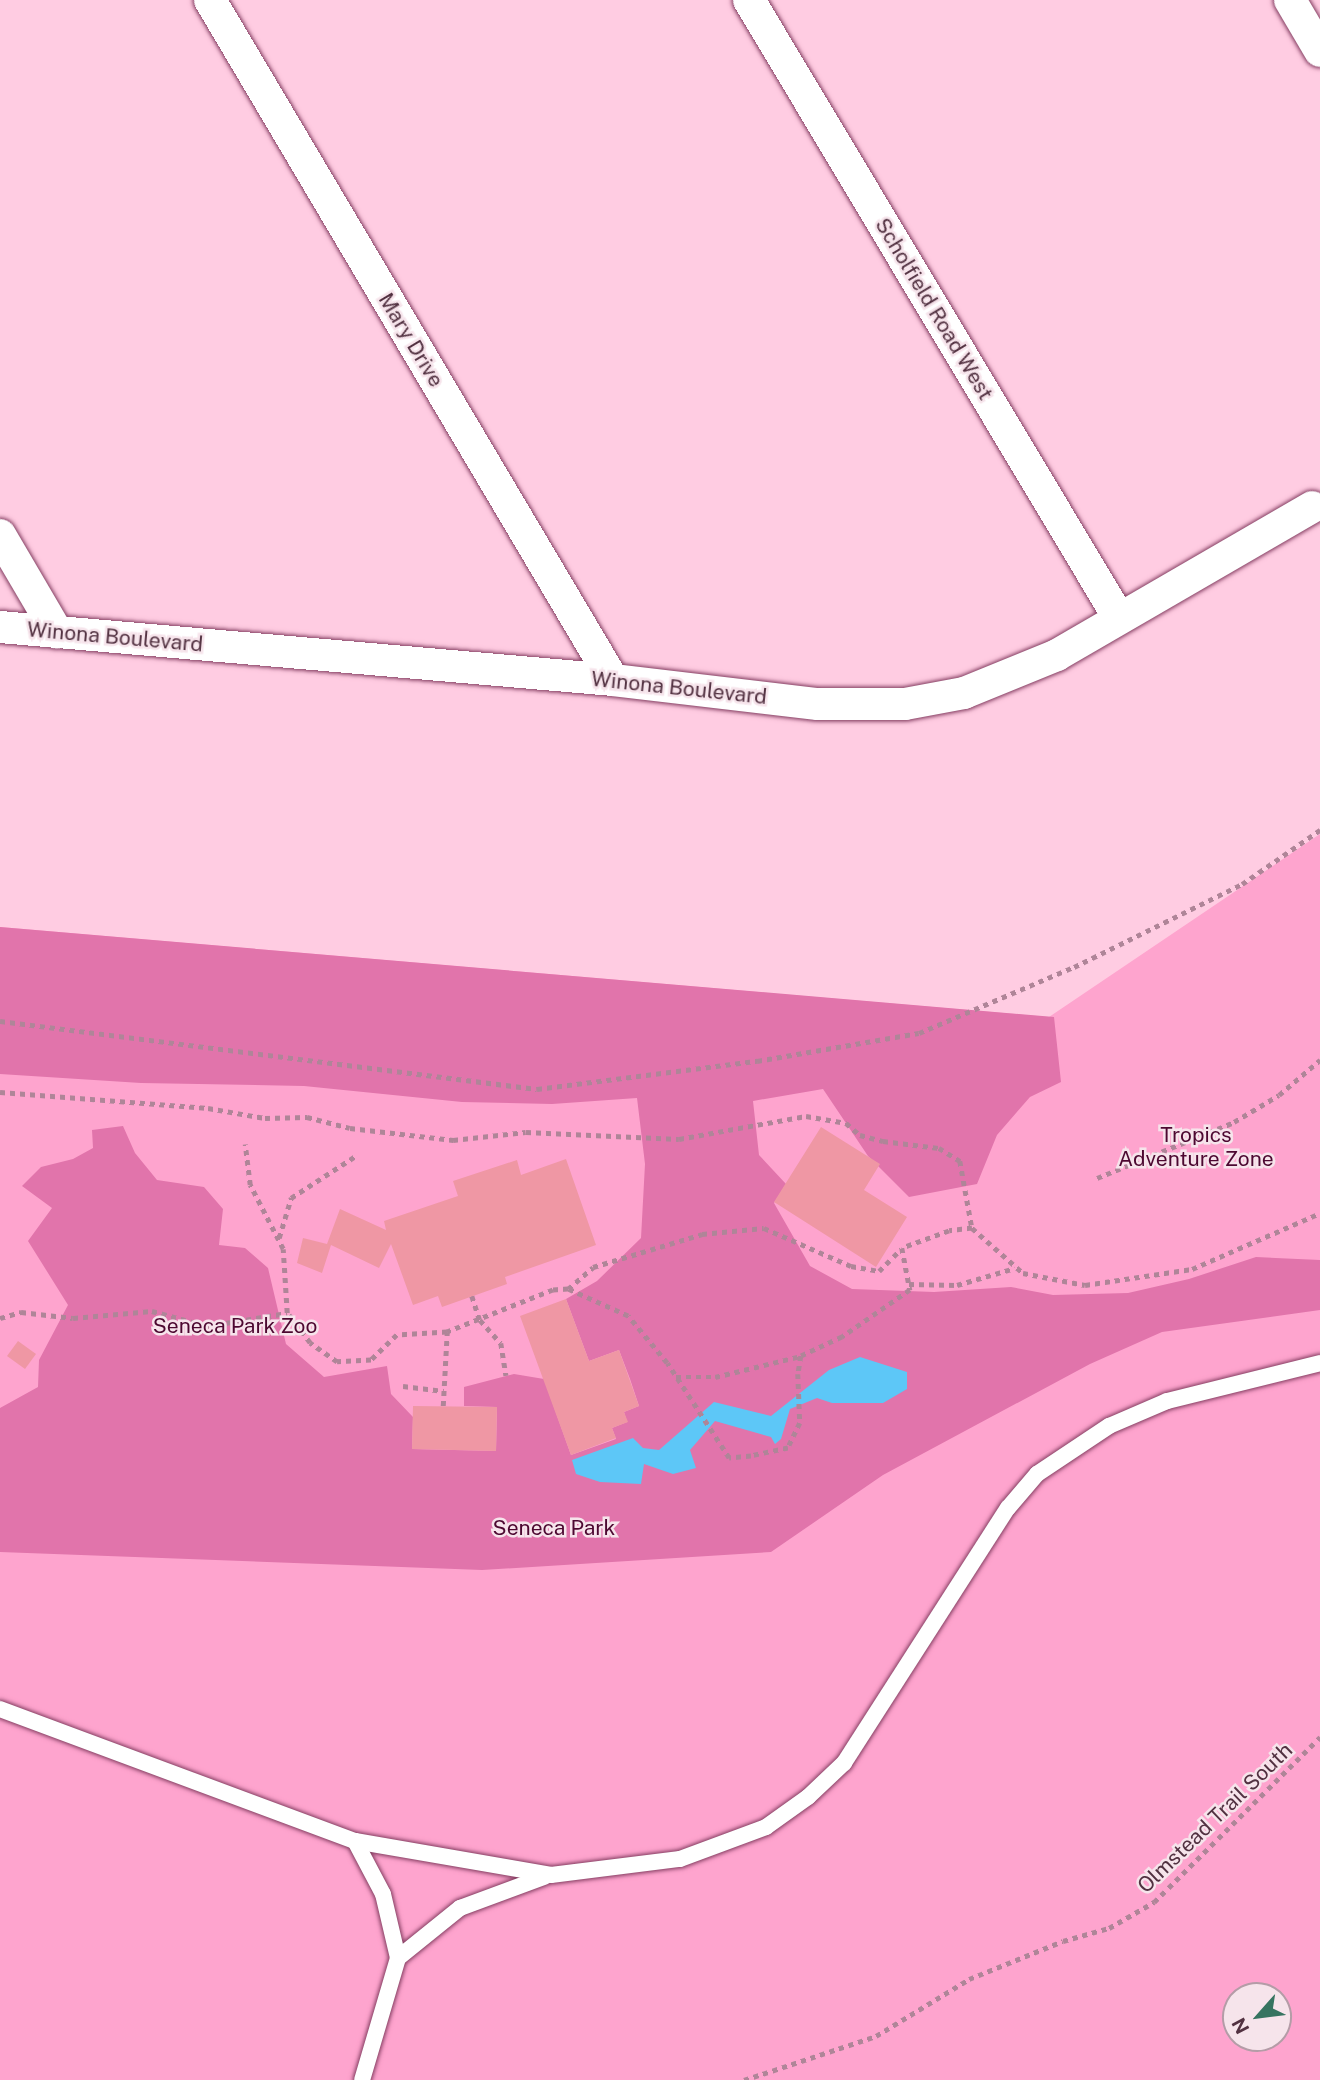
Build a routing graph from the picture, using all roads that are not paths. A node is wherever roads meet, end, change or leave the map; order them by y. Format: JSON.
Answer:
{"nodes":[{"id":1,"x":210,"y":0,"type":"edge"},
{"id":2,"x":749,"y":0,"type":"edge"},
{"id":3,"x":1290,"y":0,"type":"edge"},
{"id":4,"x":1320,"y":51,"type":"edge"},
{"id":5,"x":1312,"y":507,"type":"dead end"},
{"id":6,"x":0,"y":535,"type":"edge"},
{"id":7,"x":1119,"y":618,"type":"junction"},
{"id":8,"x":0,"y":626,"type":"edge"},
{"id":9,"x":57,"y":632,"type":"junction"},
{"id":10,"x":613,"y":680,"type":"junction"},
{"id":11,"x":1320,"y":1363,"type":"edge"},
{"id":12,"x":0,"y":1709,"type":"edge"},
{"id":13,"x":355,"y":1841,"type":"junction"},
{"id":14,"x":551,"y":1875,"type":"junction"},
{"id":15,"x":398,"y":1958,"type":"junction"},
{"id":16,"x":362,"y":2080,"type":"edge"}],
"edges":[{"from":1,"to":10,"type":"street","name":"Mary Drive"},
{"from":2,"to":7,"type":"street","name":"Scholfield Road West"},
{"from":3,"to":4,"type":"street"},
{"from":5,"to":7,"type":"street","name":"Winona Boulevard"},
{"from":6,"to":9,"type":"street"},
{"from":7,"to":10,"type":"street","name":"Winona Boulevard"},
{"from":8,"to":9,"type":"street","name":"Winona Boulevard"},
{"from":9,"to":10,"type":"street","name":"Winona Boulevard"},
{"from":11,"to":14,"type":"lane"},
{"from":12,"to":13,"type":"lane"},
{"from":13,"to":14,"type":"lane"},
{"from":13,"to":15,"type":"lane"},
{"from":14,"to":15,"type":"lane"},
{"from":15,"to":16,"type":"lane"}]}
